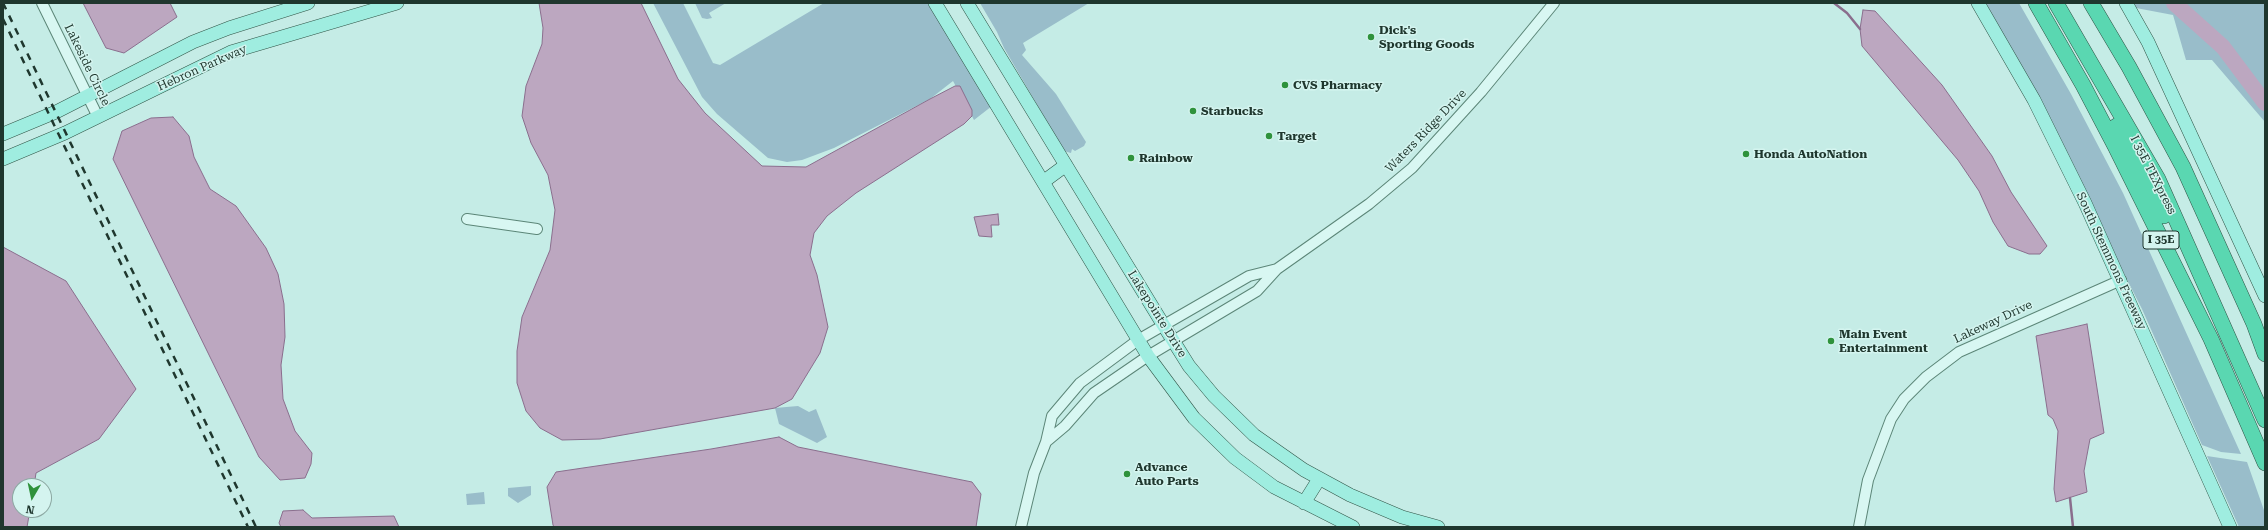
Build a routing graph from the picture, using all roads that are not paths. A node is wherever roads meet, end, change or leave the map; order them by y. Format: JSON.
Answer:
{"nodes":[{"id":1,"x":42,"y":3,"type":"edge"},
{"id":2,"x":308,"y":3,"type":"edge"},
{"id":3,"x":397,"y":3,"type":"edge"},
{"id":4,"x":935,"y":3,"type":"edge"},
{"id":5,"x":967,"y":3,"type":"edge"},
{"id":6,"x":1554,"y":3,"type":"edge"},
{"id":7,"x":1978,"y":3,"type":"edge"},
{"id":8,"x":2036,"y":3,"type":"edge"},
{"id":9,"x":2056,"y":3,"type":"edge"},
{"id":10,"x":2091,"y":3,"type":"edge"},
{"id":11,"x":2126,"y":3,"type":"edge"},
{"id":12,"x":383,"y":5,"type":"edge"},
{"id":13,"x":2048,"y":21,"type":"junction"},
{"id":14,"x":87,"y":95,"type":"junction"},
{"id":15,"x":98,"y":117,"type":"junction"},
{"id":16,"x":3,"y":134,"type":"edge"},
{"id":17,"x":3,"y":159,"type":"edge"},
{"id":18,"x":1066,"y":165,"type":"junction"},
{"id":19,"x":1043,"y":182,"type":"junction"},
{"id":20,"x":467,"y":219,"type":"dead end"},
{"id":21,"x":537,"y":229,"type":"dead end"},
{"id":22,"x":1277,"y":269,"type":"junction"},
{"id":23,"x":2121,"y":280,"type":"junction"},
{"id":24,"x":2265,"y":296,"type":"edge"},
{"id":25,"x":1164,"y":326,"type":"junction"},
{"id":26,"x":1138,"y":340,"type":"junction"},
{"id":27,"x":2231,"y":340,"type":"junction"},
{"id":28,"x":1174,"y":342,"type":"junction"},
{"id":29,"x":2265,"y":354,"type":"edge"},
{"id":30,"x":1148,"y":356,"type":"junction"},
{"id":31,"x":2265,"y":420,"type":"edge"},
{"id":32,"x":1046,"y":442,"type":"junction"},
{"id":33,"x":2265,"y":463,"type":"edge"},
{"id":34,"x":1319,"y":479,"type":"junction"},
{"id":35,"x":1304,"y":503,"type":"junction"},
{"id":36,"x":1021,"y":527,"type":"edge"},
{"id":37,"x":1353,"y":527,"type":"edge"},
{"id":38,"x":1438,"y":527,"type":"edge"},
{"id":39,"x":1859,"y":527,"type":"edge"},
{"id":40,"x":2230,"y":527,"type":"edge"}],
"edges":[{"from":1,"to":14,"type":"street","name":"Lakeside Circle"},
{"from":2,"to":14,"type":"main road","name":"Hebron Parkway"},
{"from":3,"to":12,"type":"main road","name":"Hebron Parkway"},
{"from":4,"to":19,"type":"main road"},
{"from":5,"to":18,"type":"main road","name":"Lakepointe Drive"},
{"from":6,"to":22,"type":"street","name":"Waters Ridge Drive"},
{"from":7,"to":23,"type":"main road","name":"South Stemmons Freeway"},
{"from":8,"to":13,"type":"highway","number":"I 35E"},
{"from":9,"to":27,"type":"highway","name":"I 35E TEXpress"},
{"from":10,"to":29,"type":"highway"},
{"from":11,"to":24,"type":"main road"},
{"from":12,"to":15,"type":"main road","name":"Hebron Parkway"},
{"from":13,"to":27,"type":"highway"},
{"from":13,"to":33,"type":"highway","number":"I 35E"},
{"from":14,"to":15,"type":"street","name":"Lakeside Circle"},
{"from":14,"to":16,"type":"main road","name":"Hebron Parkway"},
{"from":15,"to":17,"type":"main road","name":"Hebron Parkway"},
{"from":18,"to":19,"type":"main road"},
{"from":18,"to":25,"type":"main road","name":"Lakepointe Drive"},
{"from":19,"to":26,"type":"main road"},
{"from":20,"to":21,"type":"street"},
{"from":22,"to":25,"type":"street","name":"Waters Ridge Drive"},
{"from":22,"to":28,"type":"street","name":"Waters Ridge Drive"},
{"from":23,"to":39,"type":"street","name":"Lakeway Drive"},
{"from":23,"to":40,"type":"main road","name":"South Stemmons Freeway"},
{"from":25,"to":26,"type":"street","name":"Waters Ridge Drive"},
{"from":25,"to":28,"type":"main road","name":"Lakepointe Drive"},
{"from":26,"to":30,"type":"main road"},
{"from":26,"to":32,"type":"street","name":"Waters Ridge Drive"},
{"from":27,"to":31,"type":"highway","name":"I 35E TEXpress"},
{"from":28,"to":30,"type":"street","name":"Waters Ridge Drive"},
{"from":28,"to":34,"type":"main road","name":"Lakepointe Drive"},
{"from":30,"to":32,"type":"street","name":"Waters Ridge Drive"},
{"from":30,"to":35,"type":"main road"},
{"from":32,"to":36,"type":"street","name":"Waters Ridge Drive"},
{"from":34,"to":35,"type":"main road"},
{"from":34,"to":38,"type":"main road","name":"Lakepointe Drive"},
{"from":35,"to":37,"type":"main road"}]}
